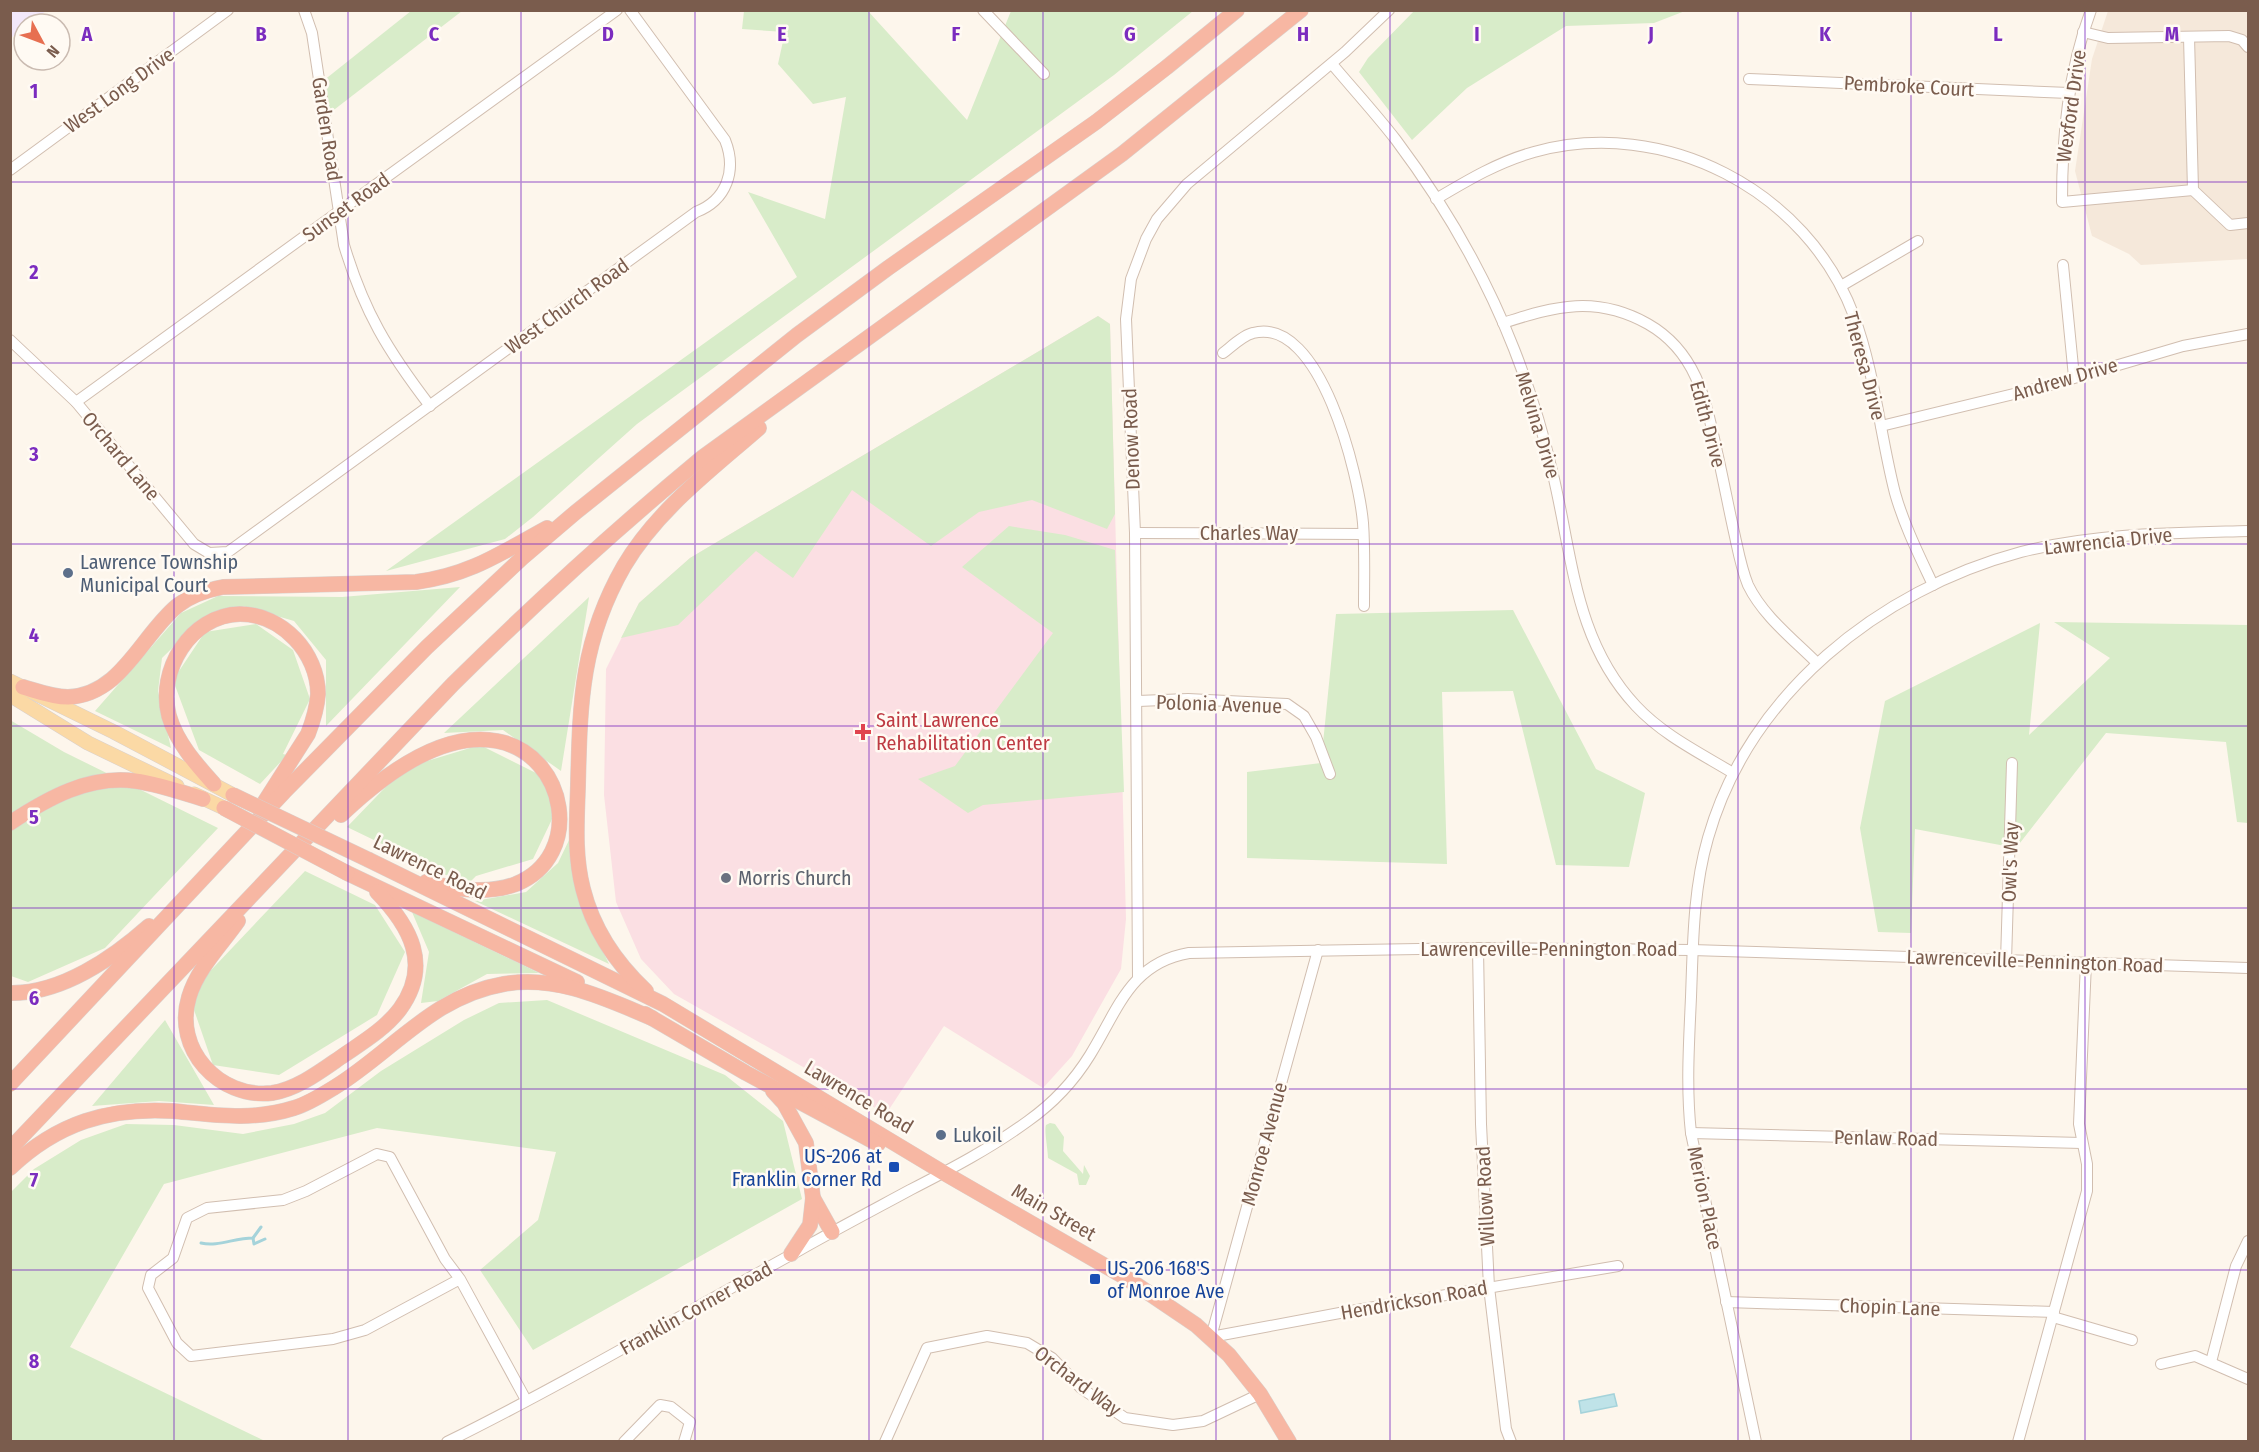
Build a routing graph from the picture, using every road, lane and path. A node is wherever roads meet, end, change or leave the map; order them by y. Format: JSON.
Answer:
{"nodes":[{"id":1,"x":228,"y":10,"type":"edge"},
{"id":2,"x":304,"y":10,"type":"edge"},
{"id":3,"x":617,"y":10,"type":"edge"},
{"id":4,"x":630,"y":10,"type":"edge"},
{"id":5,"x":983,"y":10,"type":"edge"},
{"id":6,"x":1237,"y":10,"type":"edge"},
{"id":7,"x":1301,"y":10,"type":"edge"},
{"id":8,"x":1389,"y":10,"type":"edge"},
{"id":9,"x":2091,"y":10,"type":"edge"},
{"id":10,"x":2083,"y":32,"type":"junction"},
{"id":11,"x":2189,"y":37,"type":"junction"},
{"id":12,"x":2248,"y":47,"type":"edge"},
{"id":13,"x":1332,"y":64,"type":"junction"},
{"id":14,"x":1044,"y":74,"type":"dead end"},
{"id":15,"x":1749,"y":79,"type":"dead end"},
{"id":16,"x":2069,"y":93,"type":"junction"},
{"id":17,"x":10,"y":170,"type":"edge"},
{"id":18,"x":2193,"y":190,"type":"junction"},
{"id":19,"x":1436,"y":199,"type":"junction"},
{"id":20,"x":339,"y":212,"type":"junction"},
{"id":21,"x":2248,"y":223,"type":"edge"},
{"id":22,"x":1918,"y":241,"type":"dead end"},
{"id":23,"x":2063,"y":265,"type":"dead end"},
{"id":24,"x":1841,"y":286,"type":"junction"},
{"id":25,"x":1503,"y":323,"type":"junction"},
{"id":26,"x":2248,"y":334,"type":"edge"},
{"id":27,"x":10,"y":340,"type":"edge"},
{"id":28,"x":1223,"y":353,"type":"dead end"},
{"id":29,"x":832,"y":365,"type":"junction"},
{"id":30,"x":2074,"y":377,"type":"junction"},
{"id":31,"x":76,"y":402,"type":"junction"},
{"id":32,"x":430,"y":406,"type":"junction"},
{"id":33,"x":1881,"y":426,"type":"junction"},
{"id":34,"x":576,"y":512,"type":"junction"},
{"id":35,"x":2248,"y":531,"type":"edge"},
{"id":36,"x":1135,"y":533,"type":"junction"},
{"id":37,"x":1363,"y":534,"type":"junction"},
{"id":38,"x":236,"y":547,"type":"joint"},
{"id":39,"x":1933,"y":585,"type":"junction"},
{"id":40,"x":1364,"y":606,"type":"dead end"},
{"id":41,"x":1817,"y":663,"type":"junction"},
{"id":42,"x":15,"y":688,"type":"edge"},
{"id":43,"x":1138,"y":702,"type":"junction"},
{"id":44,"x":2012,"y":763,"type":"dead end"},
{"id":45,"x":1733,"y":773,"type":"junction"},
{"id":46,"x":1330,"y":774,"type":"dead end"},
{"id":47,"x":214,"y":784,"type":"junction"},
{"id":48,"x":233,"y":795,"type":"joint"},
{"id":49,"x":203,"y":799,"type":"junction"},
{"id":50,"x":224,"y":808,"type":"joint"},
{"id":51,"x":10,"y":823,"type":"edge"},
{"id":52,"x":244,"y":836,"type":"junction"},
{"id":53,"x":306,"y":838,"type":"junction"},
{"id":54,"x":214,"y":868,"type":"junction"},
{"id":55,"x":272,"y":874,"type":"junction"},
{"id":56,"x":400,"y":876,"type":"junction"},
{"id":57,"x":369,"y":884,"type":"junction"},
{"id":58,"x":1478,"y":948,"type":"junction"},
{"id":59,"x":1318,"y":950,"type":"junction"},
{"id":60,"x":1692,"y":950,"type":"junction"},
{"id":61,"x":2006,"y":961,"type":"junction"},
{"id":62,"x":2086,"y":963,"type":"junction"},
{"id":63,"x":2248,"y":968,"type":"edge"},
{"id":64,"x":1138,"y":977,"type":"junction"},
{"id":65,"x":10,"y":993,"type":"edge"},
{"id":66,"x":663,"y":1004,"type":"junction"},
{"id":67,"x":652,"y":1018,"type":"junction"},
{"id":68,"x":10,"y":1084,"type":"edge"},
{"id":69,"x":767,"y":1084,"type":"junction"},
{"id":70,"x":1691,"y":1134,"type":"junction"},
{"id":71,"x":2082,"y":1143,"type":"junction"},
{"id":72,"x":10,"y":1149,"type":"edge"},
{"id":73,"x":10,"y":1168,"type":"edge"},
{"id":74,"x":944,"y":1173,"type":"junction"},
{"id":75,"x":813,"y":1198,"type":"junction"},
{"id":76,"x":832,"y":1232,"type":"junction"},
{"id":77,"x":2248,"y":1241,"type":"edge"},
{"id":78,"x":791,"y":1254,"type":"junction"},
{"id":79,"x":1618,"y":1266,"type":"dead end"},
{"id":80,"x":460,"y":1279,"type":"junction"},
{"id":81,"x":1489,"y":1287,"type":"junction"},
{"id":82,"x":1726,"y":1302,"type":"junction"},
{"id":83,"x":2054,"y":1315,"type":"junction"},
{"id":84,"x":1211,"y":1337,"type":"junction"},
{"id":85,"x":2132,"y":1340,"type":"dead end"},
{"id":86,"x":2211,"y":1362,"type":"junction"},
{"id":87,"x":2161,"y":1364,"type":"dead end"},
{"id":88,"x":2248,"y":1379,"type":"edge"},
{"id":89,"x":1260,"y":1394,"type":"junction"},
{"id":90,"x":526,"y":1400,"type":"junction"},
{"id":91,"x":447,"y":1442,"type":"edge"},
{"id":92,"x":624,"y":1442,"type":"edge"},
{"id":93,"x":684,"y":1442,"type":"edge"},
{"id":94,"x":885,"y":1442,"type":"edge"},
{"id":95,"x":1289,"y":1442,"type":"edge"},
{"id":96,"x":1512,"y":1442,"type":"edge"},
{"id":97,"x":1756,"y":1442,"type":"edge"},
{"id":98,"x":2018,"y":1442,"type":"edge"}],
"edges":[{"from":1,"to":17,"type":"street","name":"West Long Drive"},
{"from":2,"to":20,"type":"street","name":"Garden Road"},
{"from":3,"to":20,"type":"street","name":"Sunset Road"},
{"from":4,"to":32,"type":"street","name":"West Church Road"},
{"from":5,"to":14,"type":"street"},
{"from":6,"to":34,"type":"highway"},
{"from":7,"to":29,"type":"highway"},
{"from":8,"to":13,"type":"street","name":"Denow Road"},
{"from":9,"to":10,"type":"street","name":"Wexford Drive"},
{"from":10,"to":11,"type":"street"},
{"from":10,"to":16,"type":"street","name":"Wexford Drive"},
{"from":11,"to":12,"type":"street"},
{"from":11,"to":18,"type":"street"},
{"from":13,"to":19,"type":"street","name":"Melvina Drive"},
{"from":13,"to":36,"type":"street","name":"Denow Road"},
{"from":15,"to":16,"type":"street","name":"Pembroke Court"},
{"from":16,"to":18,"type":"street","name":"Wexford Drive"},
{"from":18,"to":21,"type":"street"},
{"from":19,"to":24,"type":"street","name":"Theresa Drive"},
{"from":19,"to":25,"type":"street","name":"Melvina Drive"},
{"from":20,"to":31,"type":"street","name":"Sunset Road"},
{"from":20,"to":32,"type":"street","name":"Garden Road"},
{"from":22,"to":24,"type":"street"},
{"from":23,"to":30,"type":"street"},
{"from":24,"to":33,"type":"street","name":"Theresa Drive"},
{"from":25,"to":41,"type":"street","name":"Edith Drive"},
{"from":25,"to":45,"type":"street","name":"Melvina Drive"},
{"from":26,"to":30,"type":"street","name":"Andrew Drive"},
{"from":27,"to":31,"type":"street","name":"Orchard Lane"},
{"from":28,"to":37,"type":"street"},
{"from":29,"to":53,"type":"highway"},
{"from":29,"to":66,"type":"highway"},
{"from":30,"to":33,"type":"street","name":"Andrew Drive"},
{"from":31,"to":38,"type":"street","name":"Orchard Lane"},
{"from":32,"to":38,"type":"street","name":"West Church Road"},
{"from":33,"to":39,"type":"street","name":"Theresa Drive"},
{"from":34,"to":42,"type":"highway"},
{"from":34,"to":52,"type":"highway"},
{"from":35,"to":39,"type":"street","name":"Lawrencia Drive"},
{"from":36,"to":37,"type":"street","name":"Charles Way"},
{"from":36,"to":43,"type":"street","name":"Denow Road"},
{"from":37,"to":40,"type":"street"},
{"from":39,"to":41,"type":"street","name":"Lawrencia Drive"},
{"from":41,"to":45,"type":"street","name":"Lawrencia Drive"},
{"from":42,"to":47,"type":"main road","name":"Lawrence Road"},
{"from":42,"to":49,"type":"main road","name":"Lawrence Road"},
{"from":43,"to":46,"type":"street","name":"Polonia Avenue"},
{"from":43,"to":64,"type":"street","name":"Denow Road"},
{"from":44,"to":61,"type":"street","name":"Owl's Way"},
{"from":45,"to":60,"type":"street","name":"Lawrencia Drive"},
{"from":47,"to":48,"type":"main road","name":"Lawrence Road"},
{"from":47,"to":52,"type":"highway"},
{"from":48,"to":56,"type":"highway","name":"Lawrence Road","bridge":true},
{"from":49,"to":50,"type":"main road","name":"Lawrence Road"},
{"from":49,"to":51,"type":"highway"},
{"from":50,"to":57,"type":"highway","name":"Lawrence Road","bridge":true},
{"from":52,"to":54,"type":"highway"},
{"from":53,"to":55,"type":"highway"},
{"from":53,"to":56,"type":"highway"},
{"from":54,"to":65,"type":"highway"},
{"from":54,"to":68,"type":"highway"},
{"from":55,"to":57,"type":"highway"},
{"from":55,"to":72,"type":"highway"},
{"from":56,"to":66,"type":"highway","name":"Lawrence Road"},
{"from":57,"to":67,"type":"highway","name":"Lawrence Road"},
{"from":58,"to":59,"type":"street","name":"Lawrenceville-Pennington Road"},
{"from":58,"to":60,"type":"street","name":"Lawrenceville-Pennington Road"},
{"from":58,"to":81,"type":"street","name":"Willow Road"},
{"from":59,"to":64,"type":"street","name":"Lawrenceville-Pennington Road"},
{"from":59,"to":84,"type":"street","name":"Monroe Avenue"},
{"from":60,"to":61,"type":"street","name":"Lawrenceville-Pennington Road"},
{"from":60,"to":70,"type":"street","name":"Merion Place"},
{"from":61,"to":62,"type":"street","name":"Lawrenceville-Pennington Road"},
{"from":62,"to":63,"type":"street","name":"Lawrenceville-Pennington Road"},
{"from":62,"to":71,"type":"street"},
{"from":64,"to":74,"type":"street","name":"Lawrenceville-Pennington Road"},
{"from":66,"to":74,"type":"highway","name":"Lawrence Road"},
{"from":67,"to":69,"type":"highway","name":"Lawrence Road"},
{"from":67,"to":73,"type":"highway"},
{"from":69,"to":74,"type":"highway","name":"Lawrence Road"},
{"from":69,"to":75,"type":"highway"},
{"from":70,"to":71,"type":"street","name":"Penlaw Road"},
{"from":70,"to":82,"type":"street","name":"Merion Place"},
{"from":71,"to":83,"type":"street"},
{"from":74,"to":76,"type":"street","name":"Franklin Corner Road"},
{"from":74,"to":84,"type":"highway","name":"Main Street"},
{"from":75,"to":76,"type":"highway"},
{"from":75,"to":78,"type":"highway"},
{"from":76,"to":78,"type":"street","name":"Franklin Corner Road"},
{"from":77,"to":86,"type":"street"},
{"from":78,"to":90,"type":"street","name":"Franklin Corner Road"},
{"from":79,"to":81,"type":"street","name":"Hendrickson Road"},
{"from":80,"to":80,"type":"street"},
{"from":80,"to":90,"type":"street"},
{"from":81,"to":84,"type":"street","name":"Hendrickson Road"},
{"from":81,"to":96,"type":"street","name":"Willow Road"},
{"from":82,"to":83,"type":"street","name":"Chopin Lane"},
{"from":82,"to":97,"type":"street","name":"Merion Place"},
{"from":83,"to":85,"type":"street","name":"Chopin Lane"},
{"from":83,"to":98,"type":"street"},
{"from":84,"to":89,"type":"highway","name":"Main Street"},
{"from":86,"to":87,"type":"street"},
{"from":86,"to":88,"type":"street"},
{"from":89,"to":94,"type":"street","name":"Orchard Way"},
{"from":89,"to":95,"type":"highway","name":"Main Street"},
{"from":90,"to":91,"type":"street","name":"Franklin Corner Road"},
{"from":92,"to":93,"type":"street"}]}
